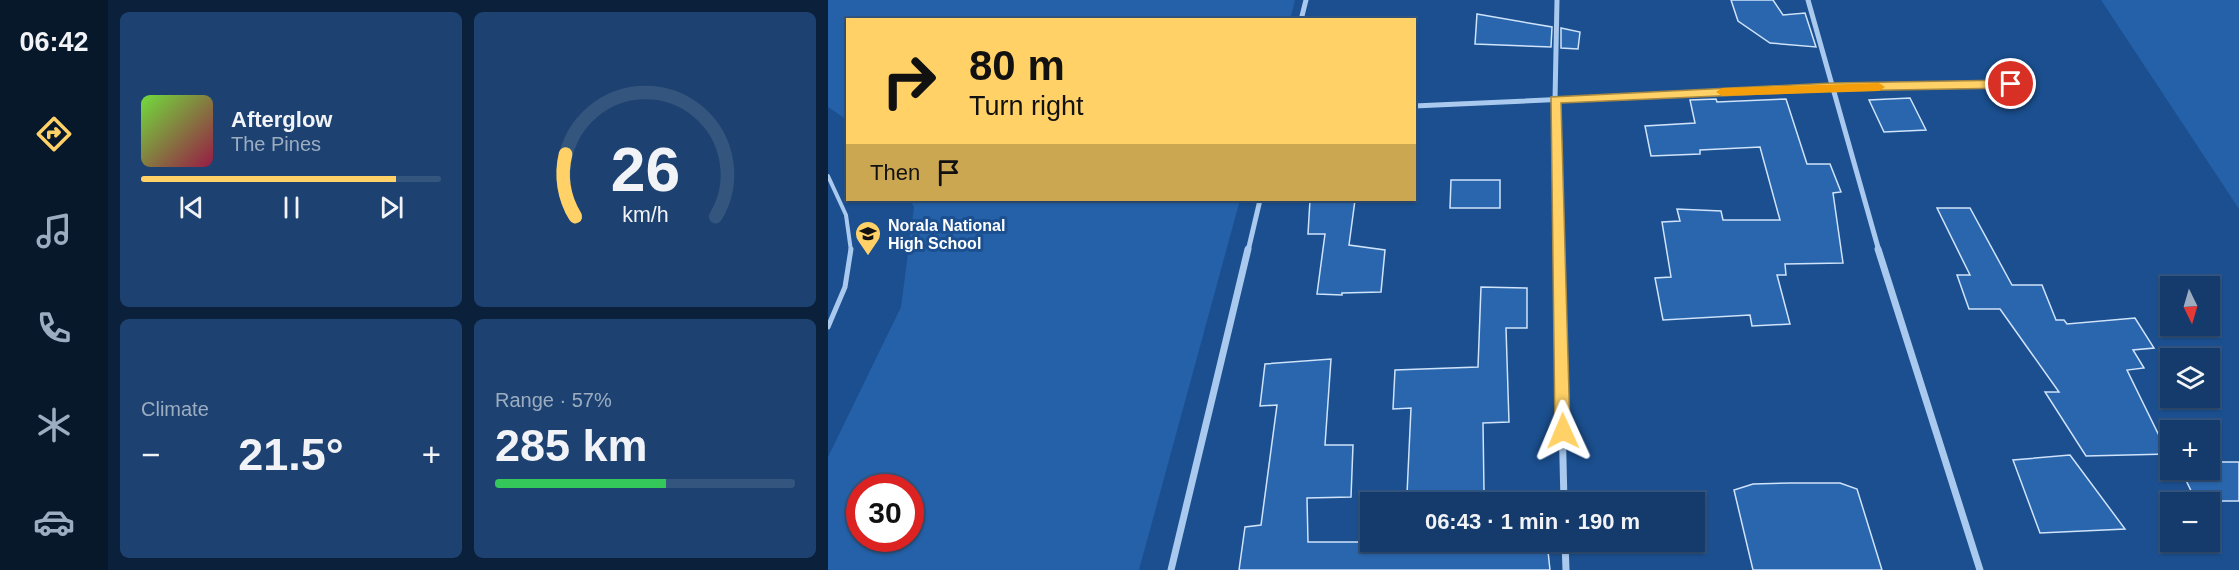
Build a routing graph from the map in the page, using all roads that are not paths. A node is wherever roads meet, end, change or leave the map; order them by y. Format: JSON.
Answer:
{"nodes":[{"id":1,"x":1306,"y":0,"type":"edge"},
{"id":2,"x":1557,"y":0,"type":"edge"},
{"id":3,"x":1808,"y":0,"type":"edge"},
{"id":4,"x":1302,"y":18,"type":"edge"},
{"id":5,"x":2011,"y":84,"type":"dead end"},
{"id":6,"x":1832,"y":87,"type":"junction"},
{"id":7,"x":1555,"y":100,"type":"junction"},
{"id":8,"x":1416,"y":106,"type":"edge"},
{"id":9,"x":828,"y":176,"type":"edge"},
{"id":10,"x":1260,"y":201,"type":"edge"},
{"id":11,"x":828,"y":327,"type":"edge"},
{"id":12,"x":1564,"y":492,"type":"edge"},
{"id":13,"x":1565,"y":552,"type":"edge"},
{"id":14,"x":1171,"y":570,"type":"edge"},
{"id":15,"x":1566,"y":570,"type":"edge"},
{"id":16,"x":1980,"y":570,"type":"edge"}],
"edges":[{"from":1,"to":4,"type":"street"},
{"from":2,"to":7,"type":"street"},
{"from":3,"to":6,"type":"street"},
{"from":5,"to":6,"type":"street"},
{"from":6,"to":7,"type":"street"},
{"from":6,"to":16,"type":"street"},
{"from":7,"to":8,"type":"street"},
{"from":7,"to":12,"type":"street"},
{"from":9,"to":11,"type":"lane"},
{"from":10,"to":14,"type":"street"},
{"from":13,"to":15,"type":"street"}]}
